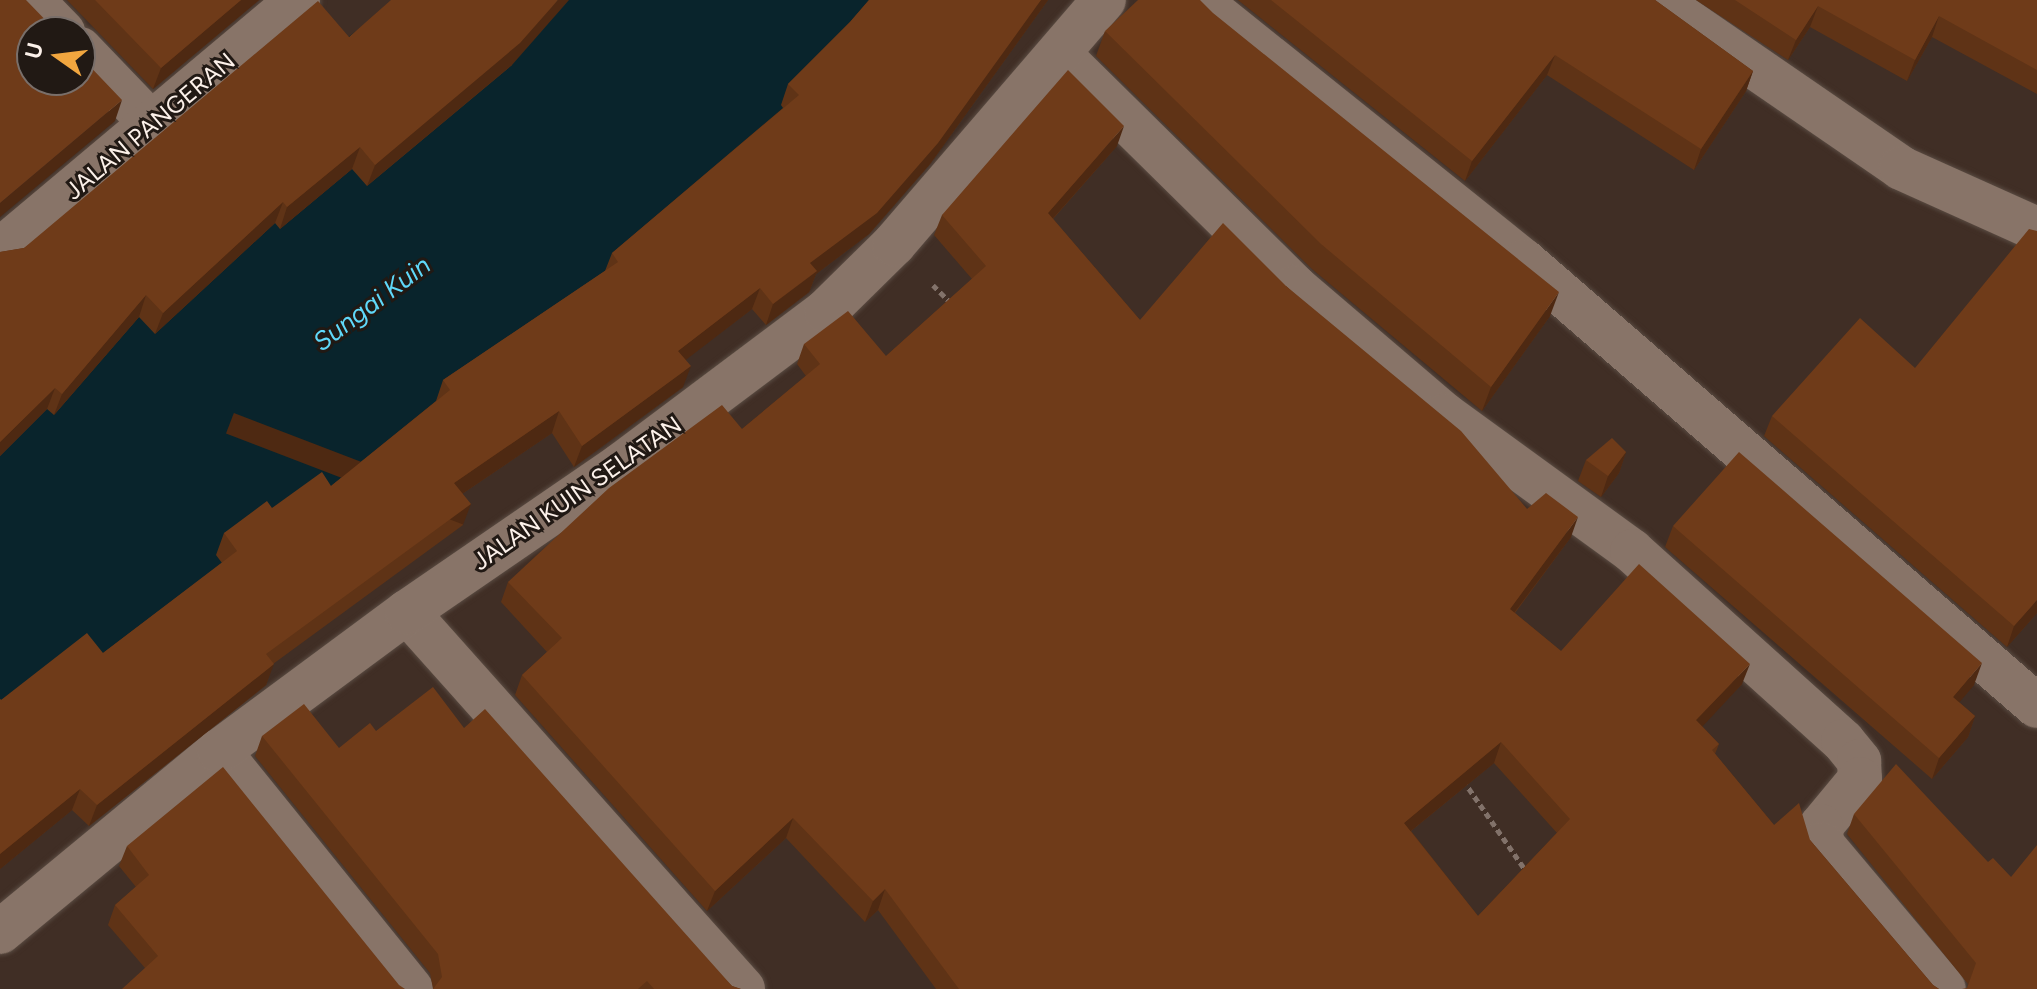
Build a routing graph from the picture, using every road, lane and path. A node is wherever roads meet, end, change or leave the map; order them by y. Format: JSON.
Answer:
{"nodes":[{"id":1,"x":32,"y":0,"type":"edge"},
{"id":2,"x":298,"y":0,"type":"edge"},
{"id":3,"x":1104,"y":0,"type":"edge"},
{"id":4,"x":1198,"y":0,"type":"edge"},
{"id":5,"x":1657,"y":0,"type":"edge"},
{"id":6,"x":48,"y":16,"type":"edge"},
{"id":7,"x":1059,"y":54,"type":"junction"},
{"id":8,"x":96,"y":66,"type":"edge"},
{"id":9,"x":153,"y":125,"type":"junction"},
{"id":10,"x":2037,"y":229,"type":"edge"},
{"id":11,"x":894,"y":244,"type":"junction"},
{"id":12,"x":0,"y":250,"type":"edge"},
{"id":13,"x":959,"y":311,"type":"edge"},
{"id":14,"x":407,"y":612,"type":"junction"},
{"id":15,"x":2037,"y":706,"type":"edge"},
{"id":16,"x":219,"y":751,"type":"junction"},
{"id":17,"x":1457,"y":772,"type":"edge"},
{"id":18,"x":1537,"y":884,"type":"edge"},
{"id":19,"x":0,"y":932,"type":"edge"},
{"id":20,"x":411,"y":989,"type":"edge"},
{"id":21,"x":743,"y":989,"type":"edge"},
{"id":22,"x":1944,"y":989,"type":"edge"}],
"edges":[{"from":1,"to":6,"type":"street"},
{"from":2,"to":9,"type":"street","name":"JALAN PANGERAN"},
{"from":3,"to":7,"type":"street","name":"JALAN KUIN SELATAN"},
{"from":4,"to":15,"type":"street"},
{"from":5,"to":10,"type":"street"},
{"from":7,"to":11,"type":"street","name":"JALAN KUIN SELATAN"},
{"from":7,"to":22,"type":"street"},
{"from":8,"to":9,"type":"street"},
{"from":9,"to":12,"type":"street","name":"JALAN PANGERAN"},
{"from":11,"to":13,"type":"path"},
{"from":11,"to":14,"type":"street","name":"JALAN KUIN SELATAN"},
{"from":14,"to":16,"type":"street","name":"JALAN KUIN SELATAN"},
{"from":14,"to":21,"type":"street"},
{"from":16,"to":19,"type":"street","name":"JALAN KUIN SELATAN"},
{"from":16,"to":20,"type":"street"},
{"from":17,"to":18,"type":"path"}]}
